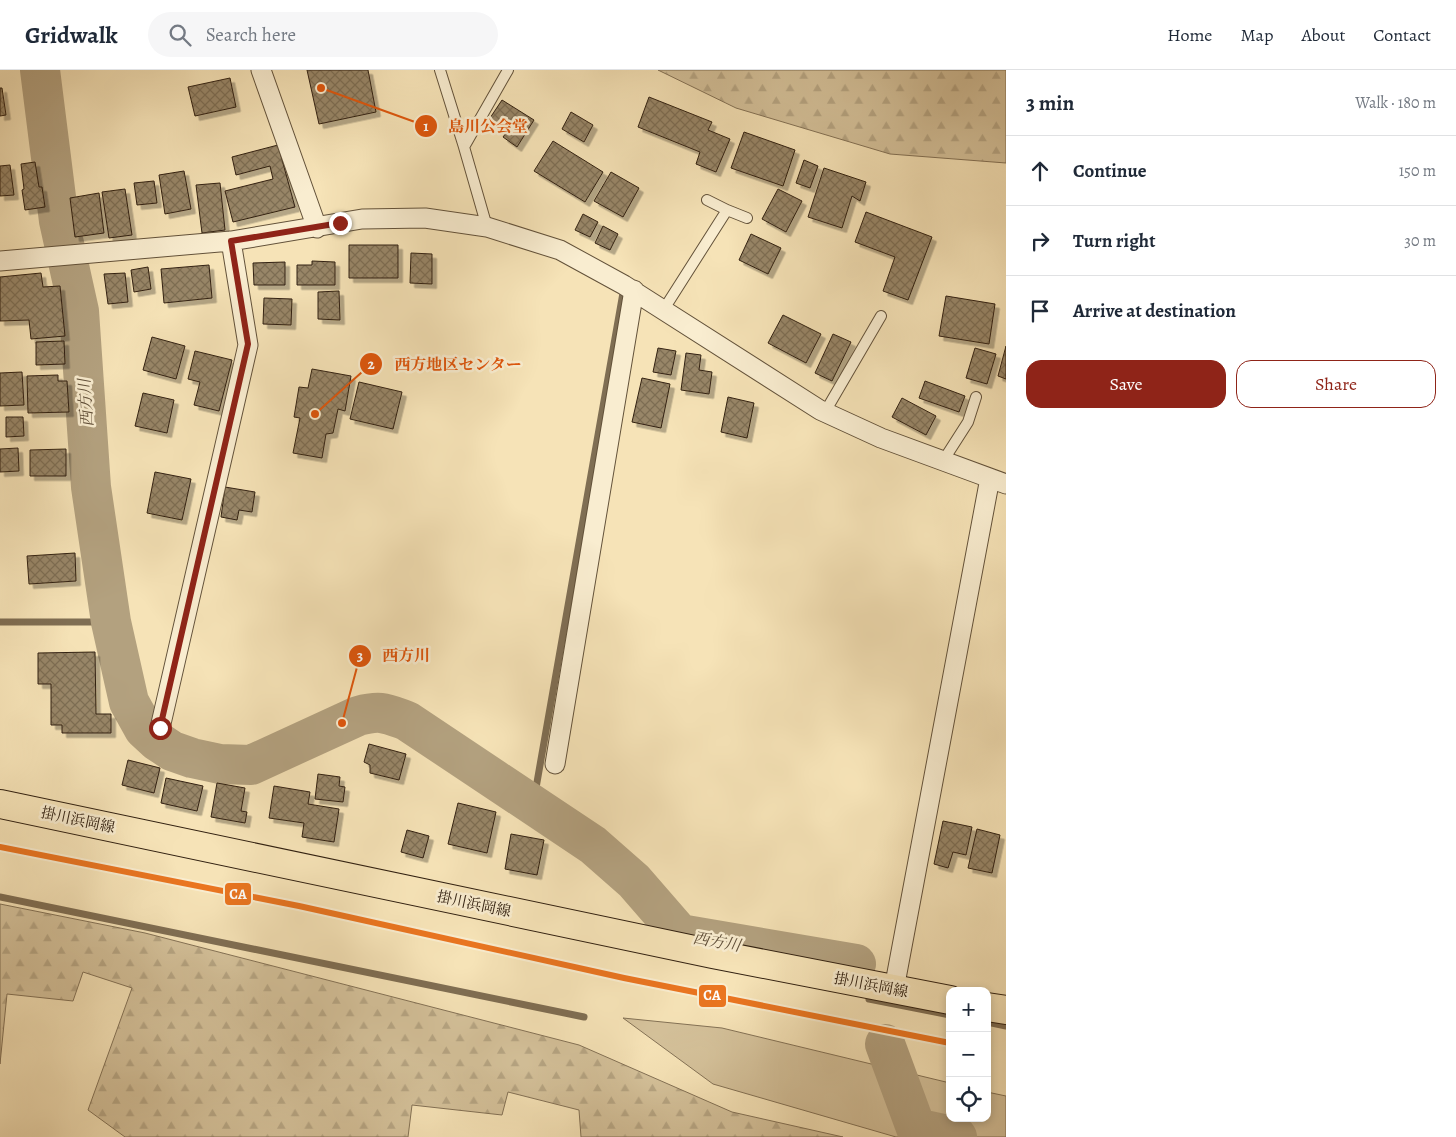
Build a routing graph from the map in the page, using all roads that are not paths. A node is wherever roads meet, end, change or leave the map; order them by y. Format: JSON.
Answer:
{"nodes":[{"id":1,"x":261,"y":70,"type":"edge"},
{"id":2,"x":440,"y":70,"type":"edge"},
{"id":3,"x":508,"y":70,"type":"edge"},
{"id":4,"x":464,"y":146,"type":"junction"},
{"id":5,"x":707,"y":200,"type":"dead end"},
{"id":6,"x":727,"y":210,"type":"junction"},
{"id":7,"x":747,"y":218,"type":"dead end"},
{"id":8,"x":487,"y":227,"type":"junction"},
{"id":9,"x":317,"y":228,"type":"junction"},
{"id":10,"x":231,"y":241,"type":"junction"},
{"id":11,"x":0,"y":261,"type":"edge"},
{"id":12,"x":634,"y":290,"type":"junction"},
{"id":13,"x":664,"y":309,"type":"junction"},
{"id":14,"x":881,"y":316,"type":"dead end"},
{"id":15,"x":976,"y":397,"type":"dead end"},
{"id":16,"x":825,"y":412,"type":"junction"},
{"id":17,"x":943,"y":461,"type":"junction"},
{"id":18,"x":998,"y":481,"type":"edge"},
{"id":19,"x":160,"y":728,"type":"dead end"},
{"id":20,"x":555,"y":764,"type":"dead end"},
{"id":21,"x":0,"y":804,"type":"edge"},
{"id":22,"x":894,"y":989,"type":"junction"},
{"id":23,"x":946,"y":999,"type":"edge"},
{"id":24,"x":991,"y":1008,"type":"edge"},
{"id":25,"x":1006,"y":1010,"type":"edge"}],
"edges":[{"from":1,"to":9,"type":"street"},
{"from":2,"to":4,"type":"lane"},
{"from":3,"to":4,"type":"lane"},
{"from":4,"to":8,"type":"lane"},
{"from":5,"to":6,"type":"lane"},
{"from":6,"to":7,"type":"lane"},
{"from":6,"to":13,"type":"lane"},
{"from":8,"to":9,"type":"street"},
{"from":8,"to":12,"type":"street"},
{"from":9,"to":10,"type":"street"},
{"from":10,"to":11,"type":"street"},
{"from":10,"to":19,"type":"street"},
{"from":12,"to":13,"type":"street"},
{"from":12,"to":20,"type":"street"},
{"from":13,"to":16,"type":"street"},
{"from":14,"to":16,"type":"lane"},
{"from":15,"to":17,"type":"lane"},
{"from":16,"to":17,"type":"street"},
{"from":17,"to":18,"type":"street"},
{"from":18,"to":22,"type":"street"},
{"from":21,"to":22,"type":"main road","name":"掛川浜岡線"},
{"from":22,"to":23,"type":"main road","name":"掛川浜岡線"},
{"from":24,"to":25,"type":"main road"}]}
